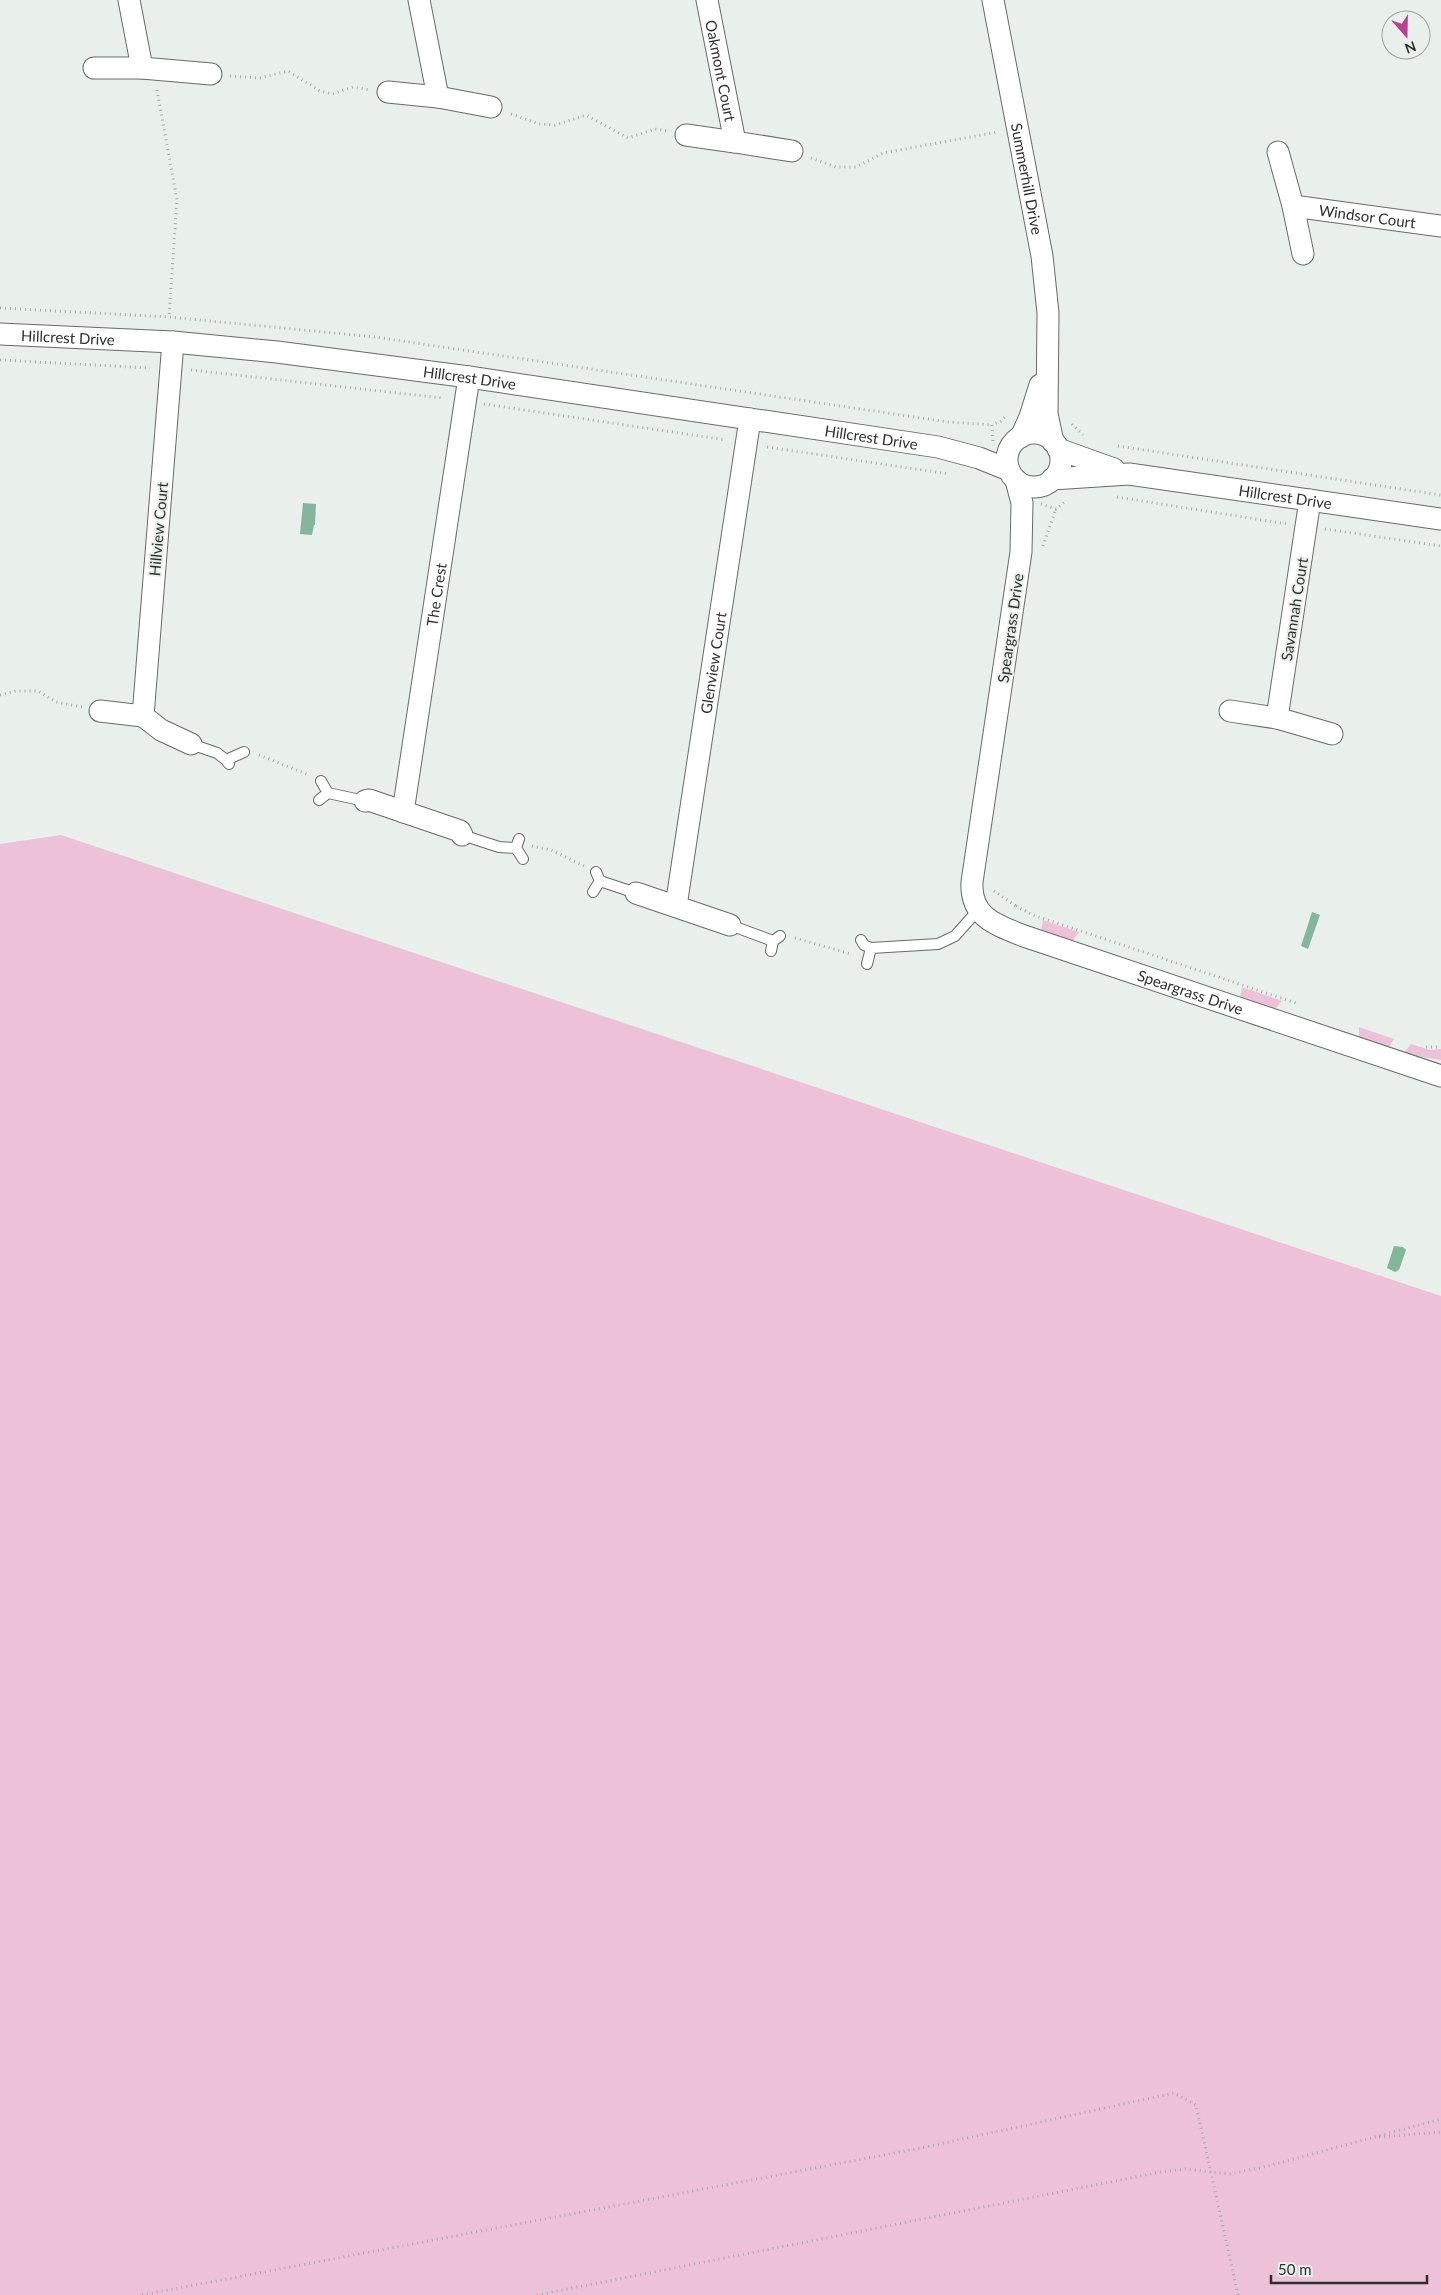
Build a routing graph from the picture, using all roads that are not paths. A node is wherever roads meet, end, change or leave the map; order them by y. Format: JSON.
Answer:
{"nodes":[{"id":1,"x":129,"y":0,"type":"edge"},
{"id":2,"x":419,"y":0,"type":"edge"},
{"id":3,"x":707,"y":0,"type":"edge"},
{"id":4,"x":993,"y":0,"type":"edge"},
{"id":5,"x":94,"y":68,"type":"dead end"},
{"id":6,"x":148,"y":69,"type":"junction"},
{"id":7,"x":211,"y":74,"type":"road end"},
{"id":8,"x":388,"y":92,"type":"road end"},
{"id":9,"x":438,"y":97,"type":"junction"},
{"id":10,"x":492,"y":107,"type":"road end"},
{"id":11,"x":686,"y":135,"type":"road end"},
{"id":12,"x":735,"y":142,"type":"junction"},
{"id":13,"x":792,"y":151,"type":"road end"},
{"id":14,"x":1278,"y":152,"type":"dead end"},
{"id":15,"x":1293,"y":206,"type":"junction"},
{"id":16,"x":1441,"y":226,"type":"edge"},
{"id":17,"x":1302,"y":254,"type":"dead end"},
{"id":18,"x":0,"y":334,"type":"edge"},
{"id":19,"x":173,"y":342,"type":"junction"},
{"id":20,"x":469,"y":377,"type":"junction"},
{"id":21,"x":1039,"y":418,"type":"junction"},
{"id":22,"x":750,"y":419,"type":"junction"},
{"id":23,"x":1018,"y":439,"type":"junction"},
{"id":24,"x":1056,"y":445,"type":"junction"},
{"id":25,"x":938,"y":447,"type":"junction"},
{"id":26,"x":1078,"y":467,"type":"junction"},
{"id":27,"x":1012,"y":475,"type":"junction"},
{"id":28,"x":1047,"y":494,"type":"junction"},
{"id":29,"x":1310,"y":500,"type":"junction"},
{"id":30,"x":1441,"y":519,"type":"edge"},
{"id":31,"x":1021,"y":552,"type":"junction"},
{"id":32,"x":100,"y":711,"type":"road end"},
{"id":33,"x":1230,"y":712,"type":"dead end"},
{"id":34,"x":143,"y":716,"type":"junction"},
{"id":35,"x":1277,"y":718,"type":"junction"},
{"id":36,"x":1332,"y":734,"type":"dead end"},
{"id":37,"x":191,"y":744,"type":"joint"},
{"id":38,"x":244,"y":752,"type":"road end"},
{"id":39,"x":321,"y":781,"type":"road end"},
{"id":40,"x":328,"y":793,"type":"junction"},
{"id":41,"x":319,"y":800,"type":"dead end"},
{"id":42,"x":365,"y":801,"type":"joint"},
{"id":43,"x":403,"y":812,"type":"junction"},
{"id":44,"x":462,"y":835,"type":"joint"},
{"id":45,"x":523,"y":858,"type":"dead end"},
{"id":46,"x":593,"y":892,"type":"dead end"},
{"id":47,"x":636,"y":893,"type":"joint"},
{"id":48,"x":676,"y":906,"type":"junction"},
{"id":49,"x":978,"y":910,"type":"junction"},
{"id":50,"x":730,"y":925,"type":"joint"},
{"id":51,"x":861,"y":940,"type":"dead end"},
{"id":52,"x":775,"y":943,"type":"road end"},
{"id":53,"x":1408,"y":1064,"type":"junction"},
{"id":54,"x":1441,"y":1065,"type":"edge"},
{"id":55,"x":1441,"y":1076,"type":"edge"}],
"edges":[{"from":1,"to":6,"type":"street"},
{"from":2,"to":9,"type":"street"},
{"from":3,"to":12,"type":"street","name":"Oakmont Court"},
{"from":4,"to":21,"type":"street","name":"Summerhill Drive"},
{"from":5,"to":6,"type":"street"},
{"from":6,"to":7,"type":"street"},
{"from":8,"to":9,"type":"street"},
{"from":9,"to":10,"type":"street"},
{"from":11,"to":12,"type":"street","name":"Oakmont Court"},
{"from":12,"to":13,"type":"street","name":"Oakmont Court"},
{"from":14,"to":15,"type":"street","name":"Windsor Court"},
{"from":15,"to":16,"type":"street","name":"Windsor Court"},
{"from":15,"to":17,"type":"street","name":"Windsor Court"},
{"from":18,"to":19,"type":"street","name":"Hillcrest Drive"},
{"from":19,"to":20,"type":"street","name":"Hillcrest Drive"},
{"from":19,"to":34,"type":"street","name":"Hillview Court"},
{"from":20,"to":22,"type":"street","name":"Hillcrest Drive"},
{"from":20,"to":43,"type":"street","name":"The Crest"},
{"from":21,"to":23,"type":"street","name":"Summerhill Drive"},
{"from":21,"to":24,"type":"street","name":"Summerhill Drive"},
{"from":22,"to":25,"type":"street","name":"Hillcrest Drive"},
{"from":22,"to":48,"type":"street","name":"Glenview Court"},
{"from":23,"to":24,"type":"street"},
{"from":23,"to":25,"type":"street","name":"Hillcrest Drive"},
{"from":23,"to":27,"type":"street"},
{"from":24,"to":26,"type":"street","name":"Hillcrest Drive"},
{"from":24,"to":28,"type":"street"},
{"from":25,"to":27,"type":"street","name":"Hillcrest Drive"},
{"from":26,"to":28,"type":"street","name":"Hillcrest Drive"},
{"from":26,"to":29,"type":"street","name":"Hillcrest Drive"},
{"from":27,"to":28,"type":"street"},
{"from":27,"to":31,"type":"street","name":"Speargrass Drive"},
{"from":28,"to":31,"type":"street","name":"Speargrass Drive"},
{"from":29,"to":30,"type":"street","name":"Hillcrest Drive"},
{"from":29,"to":35,"type":"street","name":"Savannah Court"},
{"from":31,"to":49,"type":"street","name":"Speargrass Drive"},
{"from":32,"to":34,"type":"street"},
{"from":33,"to":35,"type":"street"},
{"from":34,"to":37,"type":"street"},
{"from":35,"to":36,"type":"street"},
{"from":37,"to":38,"type":"lane"},
{"from":39,"to":40,"type":"lane"},
{"from":40,"to":41,"type":"lane"},
{"from":40,"to":42,"type":"lane"},
{"from":42,"to":43,"type":"street"},
{"from":43,"to":44,"type":"street"},
{"from":44,"to":45,"type":"lane"},
{"from":46,"to":47,"type":"lane"},
{"from":47,"to":48,"type":"street"},
{"from":48,"to":50,"type":"street"},
{"from":49,"to":51,"type":"lane"},
{"from":49,"to":53,"type":"street","name":"Speargrass Drive"},
{"from":50,"to":52,"type":"lane"},
{"from":53,"to":54,"type":"street","name":"Speargrass Drive"},
{"from":53,"to":55,"type":"street","name":"Speargrass Drive"}]}
